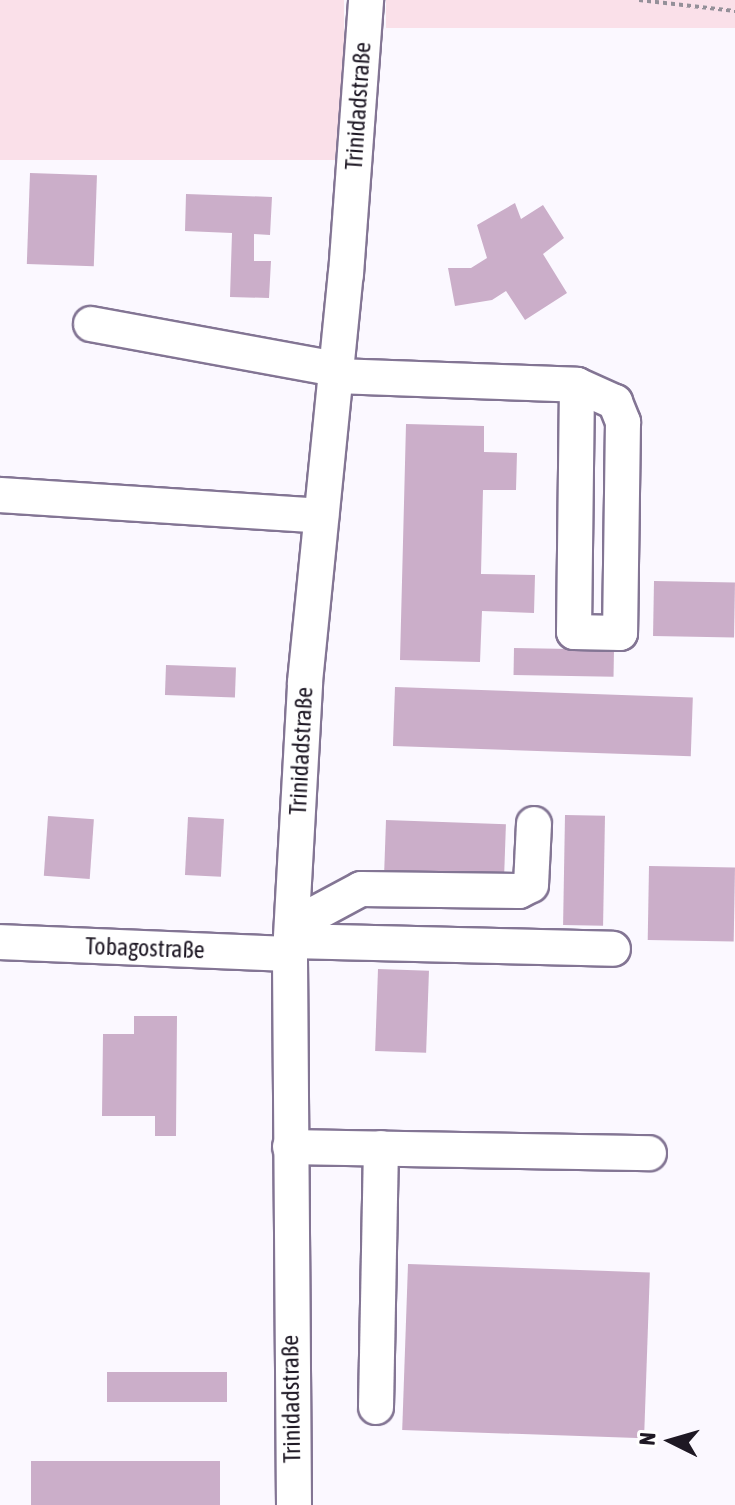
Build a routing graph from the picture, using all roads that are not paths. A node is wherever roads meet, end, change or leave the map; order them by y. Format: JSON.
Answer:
{"nodes":[{"id":1,"x":366,"y":0,"type":"edge"},
{"id":2,"x":91,"y":324,"type":"dead end"},
{"id":3,"x":336,"y":373,"type":"junction"},
{"id":4,"x":577,"y":385,"type":"junction"},
{"id":5,"x":0,"y":495,"type":"edge"},
{"id":6,"x":321,"y":516,"type":"junction"},
{"id":7,"x":534,"y":824,"type":"dead end"},
{"id":8,"x":291,"y":940,"type":"junction"},
{"id":9,"x":0,"y":942,"type":"edge"},
{"id":10,"x":613,"y":949,"type":"dead end"},
{"id":11,"x":290,"y":1147,"type":"junction"},
{"id":12,"x":381,"y":1148,"type":"junction"},
{"id":13,"x":649,"y":1153,"type":"dead end"},
{"id":14,"x":376,"y":1407,"type":"dead end"},
{"id":15,"x":294,"y":1505,"type":"edge"}],
"edges":[{"from":1,"to":3,"type":"street","name":"Trinidadstraße"},
{"from":2,"to":3,"type":"street"},
{"from":3,"to":4,"type":"street"},
{"from":3,"to":6,"type":"street","name":"Trinidadstraße"},
{"from":4,"to":4,"type":"street"},
{"from":5,"to":6,"type":"street"},
{"from":6,"to":8,"type":"street","name":"Trinidadstraße"},
{"from":7,"to":8,"type":"street"},
{"from":8,"to":9,"type":"street","name":"Tobagostraße"},
{"from":8,"to":10,"type":"street","name":"Tobagostraße"},
{"from":8,"to":11,"type":"street","name":"Trinidadstraße"},
{"from":11,"to":12,"type":"street"},
{"from":11,"to":15,"type":"street","name":"Trinidadstraße"},
{"from":12,"to":13,"type":"street"},
{"from":12,"to":14,"type":"street"}]}
